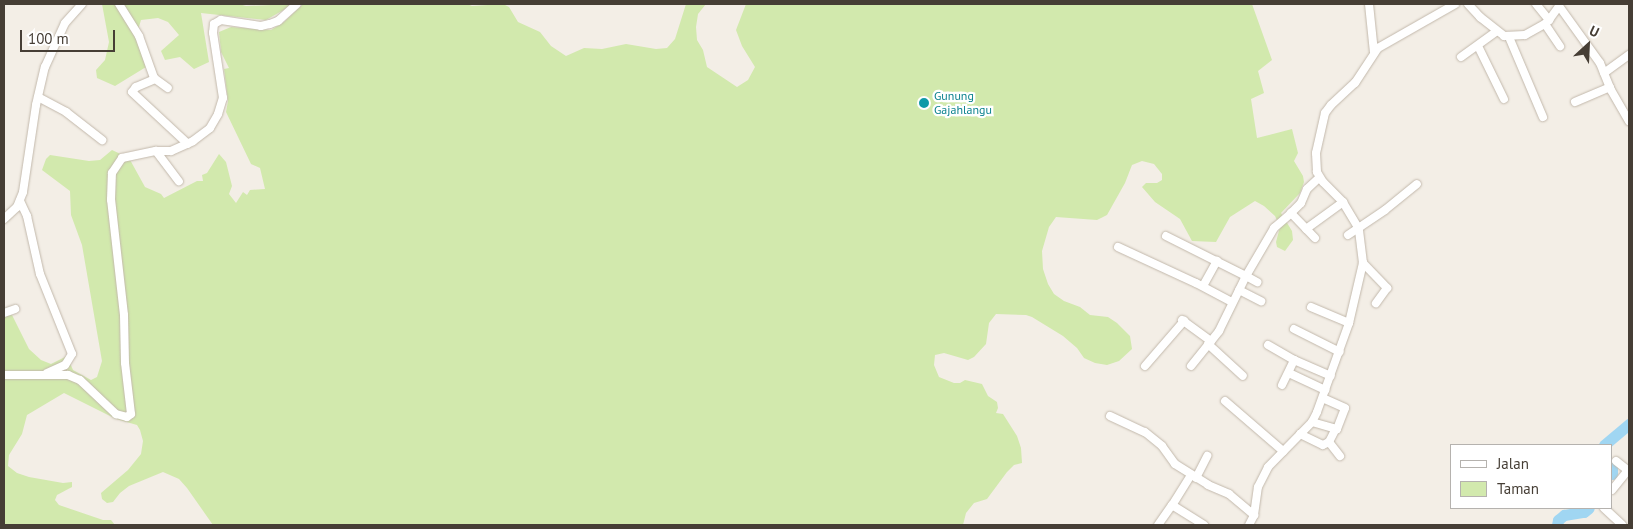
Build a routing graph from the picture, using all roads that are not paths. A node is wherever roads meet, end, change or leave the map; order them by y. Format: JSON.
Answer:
{"nodes":[{"id":1,"x":82,"y":4,"type":"edge"},
{"id":2,"x":119,"y":4,"type":"edge"},
{"id":3,"x":297,"y":4,"type":"edge"},
{"id":4,"x":1369,"y":4,"type":"edge"},
{"id":5,"x":1452,"y":4,"type":"edge"},
{"id":6,"x":1468,"y":4,"type":"edge"},
{"id":7,"x":1536,"y":4,"type":"edge"},
{"id":8,"x":1547,"y":20,"type":"junction"},
{"id":9,"x":1497,"y":31,"type":"junction"},
{"id":10,"x":1509,"y":37,"type":"junction"},
{"id":11,"x":1478,"y":46,"type":"junction"},
{"id":12,"x":1560,"y":46,"type":"dead end"},
{"id":13,"x":1374,"y":52,"type":"junction"},
{"id":14,"x":1629,"y":55,"type":"edge"},
{"id":15,"x":1461,"y":57,"type":"dead end"},
{"id":16,"x":1604,"y":72,"type":"junction"},
{"id":17,"x":155,"y":79,"type":"junction"},
{"id":18,"x":168,"y":88,"type":"dead end"},
{"id":19,"x":1610,"y":88,"type":"junction"},
{"id":20,"x":38,"y":97,"type":"junction"},
{"id":21,"x":1504,"y":99,"type":"dead end"},
{"id":22,"x":1575,"y":102,"type":"dead end"},
{"id":23,"x":1543,"y":116,"type":"dead end"},
{"id":24,"x":1629,"y":121,"type":"edge"},
{"id":25,"x":102,"y":140,"type":"dead end"},
{"id":26,"x":188,"y":144,"type":"junction"},
{"id":27,"x":156,"y":151,"type":"junction"},
{"id":28,"x":1319,"y":178,"type":"junction"},
{"id":29,"x":179,"y":181,"type":"dead end"},
{"id":30,"x":1417,"y":184,"type":"dead end"},
{"id":31,"x":20,"y":201,"type":"junction"},
{"id":32,"x":1343,"y":202,"type":"junction"},
{"id":33,"x":1291,"y":213,"type":"junction"},
{"id":34,"x":4,"y":219,"type":"edge"},
{"id":35,"x":1358,"y":229,"type":"junction"},
{"id":36,"x":1306,"y":230,"type":"junction"},
{"id":37,"x":1348,"y":235,"type":"dead end"},
{"id":38,"x":1166,"y":236,"type":"dead end"},
{"id":39,"x":1315,"y":238,"type":"dead end"},
{"id":40,"x":1118,"y":247,"type":"dead end"},
{"id":41,"x":1217,"y":262,"type":"junction"},
{"id":42,"x":1363,"y":263,"type":"junction"},
{"id":43,"x":1246,"y":276,"type":"junction"},
{"id":44,"x":1257,"y":282,"type":"dead end"},
{"id":45,"x":1203,"y":286,"type":"junction"},
{"id":46,"x":1239,"y":290,"type":"junction"},
{"id":47,"x":1261,"y":301,"type":"dead end"},
{"id":48,"x":1231,"y":302,"type":"junction"},
{"id":49,"x":1376,"y":303,"type":"dead end"},
{"id":50,"x":1311,"y":307,"type":"dead end"},
{"id":51,"x":15,"y":309,"type":"dead end"},
{"id":52,"x":4,"y":312,"type":"edge"},
{"id":53,"x":1349,"y":323,"type":"junction"},
{"id":54,"x":1294,"y":329,"type":"dead end"},
{"id":55,"x":1210,"y":343,"type":"junction"},
{"id":56,"x":1268,"y":345,"type":"dead end"},
{"id":57,"x":1340,"y":352,"type":"junction"},
{"id":58,"x":1294,"y":360,"type":"junction"},
{"id":59,"x":1145,"y":366,"type":"dead end"},
{"id":60,"x":1191,"y":366,"type":"dead end"},
{"id":61,"x":4,"y":373,"type":"edge"},
{"id":62,"x":1291,"y":374,"type":"dead end"},
{"id":63,"x":43,"y":375,"type":"junction"},
{"id":64,"x":1243,"y":376,"type":"dead end"},
{"id":65,"x":1332,"y":376,"type":"junction"},
{"id":66,"x":1282,"y":385,"type":"dead end"},
{"id":67,"x":1325,"y":394,"type":"junction"},
{"id":68,"x":1225,"y":401,"type":"dead end"},
{"id":69,"x":1110,"y":416,"type":"dead end"},
{"id":70,"x":1312,"y":422,"type":"junction"},
{"id":71,"x":1335,"y":430,"type":"junction"},
{"id":72,"x":1300,"y":434,"type":"junction"},
{"id":73,"x":1329,"y":442,"type":"junction"},
{"id":74,"x":1283,"y":451,"type":"junction"},
{"id":75,"x":1207,"y":456,"type":"dead end"},
{"id":76,"x":1340,"y":456,"type":"dead end"},
{"id":77,"x":1616,"y":460,"type":"dead end"},
{"id":78,"x":1628,"y":471,"type":"edge"},
{"id":79,"x":1193,"y":476,"type":"junction"},
{"id":80,"x":1613,"y":489,"type":"edge"},
{"id":81,"x":1172,"y":506,"type":"junction"},
{"id":82,"x":1605,"y":509,"type":"edge"},
{"id":83,"x":1254,"y":515,"type":"junction"},
{"id":84,"x":1158,"y":525,"type":"edge"},
{"id":85,"x":1204,"y":525,"type":"edge"},
{"id":86,"x":1248,"y":525,"type":"edge"},
{"id":87,"x":1622,"y":525,"type":"edge"}],
"edges":[{"from":1,"to":20,"type":"street"},
{"from":2,"to":17,"type":"street"},
{"from":3,"to":26,"type":"street"},
{"from":4,"to":13,"type":"street"},
{"from":5,"to":13,"type":"street"},
{"from":6,"to":9,"type":"street"},
{"from":7,"to":8,"type":"street"},
{"from":8,"to":10,"type":"street"},
{"from":8,"to":12,"type":"street"},
{"from":8,"to":16,"type":"street"},
{"from":9,"to":10,"type":"street"},
{"from":9,"to":11,"type":"street"},
{"from":10,"to":23,"type":"street"},
{"from":11,"to":15,"type":"street"},
{"from":11,"to":21,"type":"street"},
{"from":13,"to":28,"type":"street"},
{"from":14,"to":16,"type":"street"},
{"from":16,"to":19,"type":"street"},
{"from":17,"to":18,"type":"street"},
{"from":17,"to":26,"type":"street"},
{"from":19,"to":22,"type":"street"},
{"from":19,"to":24,"type":"street"},
{"from":20,"to":25,"type":"street"},
{"from":20,"to":31,"type":"street"},
{"from":26,"to":27,"type":"street"},
{"from":27,"to":29,"type":"street"},
{"from":27,"to":63,"type":"street"},
{"from":28,"to":32,"type":"street"},
{"from":28,"to":33,"type":"street"},
{"from":30,"to":35,"type":"street"},
{"from":31,"to":34,"type":"street"},
{"from":31,"to":63,"type":"street"},
{"from":32,"to":35,"type":"street"},
{"from":32,"to":36,"type":"street"},
{"from":33,"to":36,"type":"street"},
{"from":33,"to":43,"type":"street"},
{"from":35,"to":37,"type":"street"},
{"from":35,"to":42,"type":"street"},
{"from":36,"to":39,"type":"street"},
{"from":38,"to":41,"type":"street"},
{"from":40,"to":45,"type":"street"},
{"from":41,"to":43,"type":"street"},
{"from":41,"to":45,"type":"street"},
{"from":42,"to":49,"type":"street"},
{"from":42,"to":53,"type":"street"},
{"from":43,"to":44,"type":"street"},
{"from":43,"to":46,"type":"street"},
{"from":45,"to":48,"type":"street"},
{"from":46,"to":47,"type":"street"},
{"from":46,"to":48,"type":"street"},
{"from":48,"to":55,"type":"street"},
{"from":50,"to":53,"type":"street"},
{"from":51,"to":52,"type":"street"},
{"from":53,"to":57,"type":"street"},
{"from":54,"to":57,"type":"street"},
{"from":55,"to":59,"type":"street"},
{"from":55,"to":60,"type":"street"},
{"from":55,"to":64,"type":"street"},
{"from":56,"to":58,"type":"street"},
{"from":57,"to":65,"type":"street"},
{"from":58,"to":65,"type":"street"},
{"from":58,"to":66,"type":"street"},
{"from":61,"to":63,"type":"street"},
{"from":62,"to":67,"type":"street"},
{"from":65,"to":67,"type":"street"},
{"from":67,"to":70,"type":"street"},
{"from":67,"to":71,"type":"street"},
{"from":68,"to":74,"type":"street"},
{"from":69,"to":79,"type":"street"},
{"from":70,"to":71,"type":"street"},
{"from":70,"to":72,"type":"street"},
{"from":71,"to":73,"type":"street"},
{"from":72,"to":73,"type":"street"},
{"from":72,"to":74,"type":"street"},
{"from":73,"to":76,"type":"street"},
{"from":74,"to":83,"type":"street"},
{"from":75,"to":79,"type":"street"},
{"from":77,"to":78,"type":"street"},
{"from":78,"to":80,"type":"street"},
{"from":79,"to":81,"type":"street"},
{"from":79,"to":83,"type":"street"},
{"from":81,"to":84,"type":"street"},
{"from":81,"to":85,"type":"street"},
{"from":82,"to":87,"type":"street"},
{"from":83,"to":86,"type":"street"}]}
